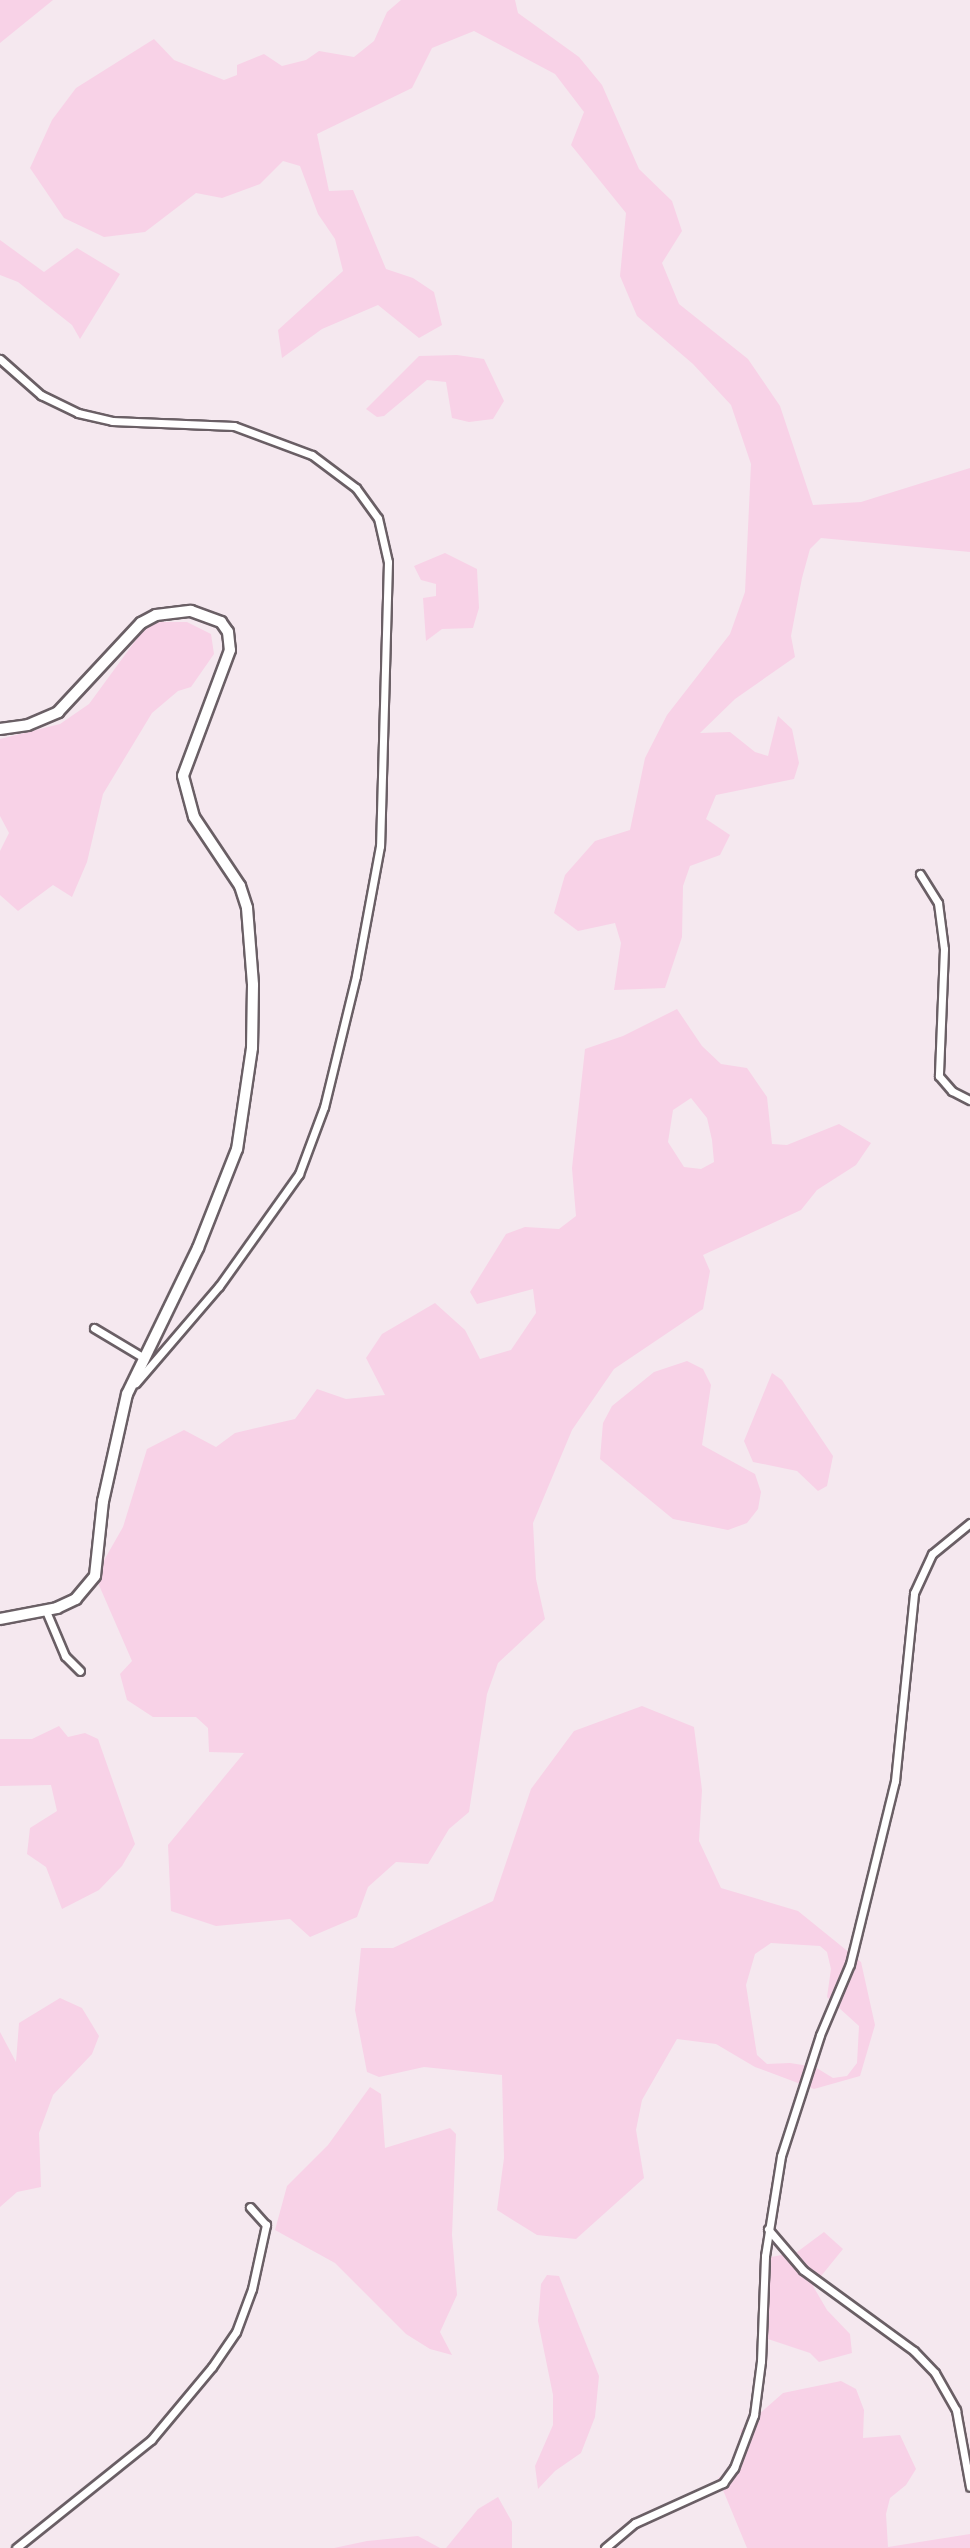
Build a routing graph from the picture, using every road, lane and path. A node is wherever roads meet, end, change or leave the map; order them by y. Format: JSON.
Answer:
{"nodes":[{"id":1,"x":0,"y":359,"type":"edge"},
{"id":2,"x":0,"y":729,"type":"edge"},
{"id":3,"x":920,"y":873,"type":"dead end"},
{"id":4,"x":970,"y":1100,"type":"edge"},
{"id":5,"x":94,"y":1328,"type":"dead end"},
{"id":6,"x":144,"y":1358,"type":"junction"},
{"id":7,"x":127,"y":1394,"type":"junction"},
{"id":8,"x":970,"y":1523,"type":"edge"},
{"id":9,"x":46,"y":1611,"type":"junction"},
{"id":10,"x":0,"y":1619,"type":"edge"},
{"id":11,"x":80,"y":1671,"type":"dead end"},
{"id":12,"x":250,"y":2207,"type":"dead end"},
{"id":13,"x":768,"y":2229,"type":"junction"},
{"id":14,"x":970,"y":2487,"type":"edge"},
{"id":15,"x":16,"y":2548,"type":"edge"},
{"id":16,"x":605,"y":2548,"type":"edge"}],
"edges":[{"from":1,"to":7,"type":"street"},
{"from":2,"to":6,"type":"main road"},
{"from":3,"to":4,"type":"street"},
{"from":5,"to":6,"type":"street"},
{"from":6,"to":7,"type":"main road"},
{"from":7,"to":9,"type":"main road"},
{"from":8,"to":13,"type":"street"},
{"from":9,"to":10,"type":"main road"},
{"from":9,"to":11,"type":"street"},
{"from":12,"to":15,"type":"street"},
{"from":13,"to":14,"type":"street"},
{"from":13,"to":16,"type":"street"}]}
